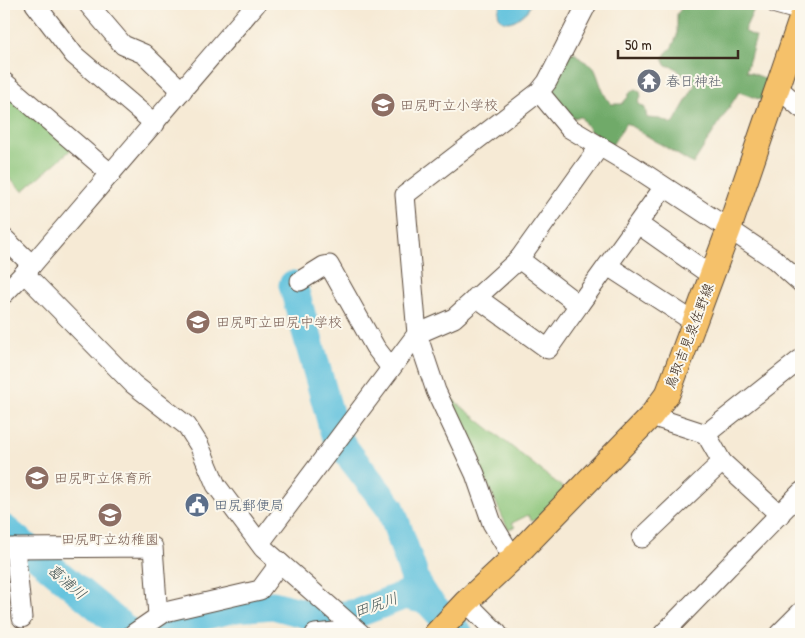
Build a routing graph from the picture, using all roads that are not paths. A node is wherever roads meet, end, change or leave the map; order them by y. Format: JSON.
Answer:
{"nodes":[{"id":1,"x":35,"y":4,"type":"edge"},
{"id":2,"x":88,"y":4,"type":"edge"},
{"id":3,"x":256,"y":4,"type":"edge"},
{"id":4,"x":587,"y":4,"type":"edge"},
{"id":5,"x":776,"y":4,"type":"edge"},
{"id":6,"x":801,"y":20,"type":"edge"},
{"id":7,"x":4,"y":82,"type":"edge"},
{"id":8,"x":778,"y":88,"type":"junction"},
{"id":9,"x":182,"y":91,"type":"junction"},
{"id":10,"x":539,"y":92,"type":"junction"},
{"id":11,"x":801,"y":108,"type":"edge"},
{"id":12,"x":155,"y":124,"type":"junction"},
{"id":13,"x":600,"y":146,"type":"junction"},
{"id":14,"x":111,"y":174,"type":"junction"},
{"id":15,"x":664,"y":187,"type":"junction"},
{"id":16,"x":638,"y":224,"type":"junction"},
{"id":17,"x":729,"y":229,"type":"junction"},
{"id":18,"x":4,"y":238,"type":"edge"},
{"id":19,"x":518,"y":259,"type":"junction"},
{"id":20,"x":608,"y":266,"type":"junction"},
{"id":21,"x":28,"y":269,"type":"junction"},
{"id":22,"x":712,"y":276,"type":"junction"},
{"id":23,"x":300,"y":281,"type":"dead end"},
{"id":24,"x":801,"y":283,"type":"edge"},
{"id":25,"x":4,"y":294,"type":"edge"},
{"id":26,"x":476,"y":297,"type":"junction"},
{"id":27,"x":579,"y":305,"type":"junction"},
{"id":28,"x":694,"y":322,"type":"junction"},
{"id":29,"x":417,"y":334,"type":"junction"},
{"id":30,"x":799,"y":365,"type":"edge"},
{"id":31,"x":391,"y":368,"type":"junction"},
{"id":32,"x":651,"y":416,"type":"junction"},
{"id":33,"x":706,"y":434,"type":"junction"},
{"id":34,"x":722,"y":462,"type":"junction"},
{"id":35,"x":801,"y":492,"type":"edge"},
{"id":36,"x":780,"y":514,"type":"junction"},
{"id":37,"x":642,"y":538,"type":"dead end"},
{"id":38,"x":260,"y":543,"type":"junction"},
{"id":39,"x":10,"y":548,"type":"edge"},
{"id":40,"x":513,"y":558,"type":"junction"},
{"id":41,"x":280,"y":563,"type":"junction"},
{"id":42,"x":11,"y":586,"type":"edge"},
{"id":43,"x":461,"y":607,"type":"junction"},
{"id":44,"x":801,"y":612,"type":"edge"},
{"id":45,"x":158,"y":616,"type":"junction"},
{"id":46,"x":22,"y":618,"type":"dead end"},
{"id":47,"x":358,"y":632,"type":"edge"},
{"id":48,"x":437,"y":633,"type":"edge"},
{"id":49,"x":133,"y":634,"type":"edge"},
{"id":50,"x":315,"y":634,"type":"edge"},
{"id":51,"x":498,"y":634,"type":"edge"},
{"id":52,"x":663,"y":634,"type":"edge"},
{"id":53,"x":780,"y":634,"type":"edge"}],
"edges":[{"from":1,"to":12,"type":"street"},
{"from":2,"to":9,"type":"street"},
{"from":3,"to":9,"type":"street"},
{"from":4,"to":10,"type":"street"},
{"from":5,"to":6,"type":"street"},
{"from":6,"to":8,"type":"main road","name":"鳥取吉見泉佐野線"},
{"from":7,"to":14,"type":"street"},
{"from":8,"to":11,"type":"street"},
{"from":8,"to":17,"type":"main road","name":"鳥取吉見泉佐野線"},
{"from":9,"to":12,"type":"street"},
{"from":10,"to":13,"type":"street"},
{"from":10,"to":29,"type":"street"},
{"from":12,"to":14,"type":"street"},
{"from":13,"to":15,"type":"street"},
{"from":13,"to":19,"type":"street"},
{"from":14,"to":21,"type":"street"},
{"from":15,"to":16,"type":"street"},
{"from":15,"to":17,"type":"street"},
{"from":16,"to":20,"type":"street"},
{"from":16,"to":22,"type":"street"},
{"from":17,"to":22,"type":"main road","name":"鳥取吉見泉佐野線"},
{"from":17,"to":24,"type":"street"},
{"from":18,"to":21,"type":"street"},
{"from":19,"to":26,"type":"street"},
{"from":19,"to":27,"type":"street"},
{"from":20,"to":27,"type":"street"},
{"from":20,"to":28,"type":"street"},
{"from":21,"to":25,"type":"street"},
{"from":21,"to":38,"type":"street"},
{"from":22,"to":28,"type":"main road","name":"鳥取吉見泉佐野線"},
{"from":23,"to":31,"type":"street"},
{"from":26,"to":27,"type":"street"},
{"from":26,"to":29,"type":"street"},
{"from":28,"to":32,"type":"main road","name":"鳥取吉見泉佐野線"},
{"from":29,"to":31,"type":"street"},
{"from":29,"to":40,"type":"street"},
{"from":30,"to":33,"type":"street"},
{"from":31,"to":38,"type":"street"},
{"from":32,"to":33,"type":"street"},
{"from":32,"to":40,"type":"main road","name":"鳥取吉見泉佐野線"},
{"from":33,"to":34,"type":"street"},
{"from":34,"to":36,"type":"street"},
{"from":34,"to":37,"type":"street"},
{"from":35,"to":36,"type":"street"},
{"from":36,"to":52,"type":"street"},
{"from":38,"to":41,"type":"street"},
{"from":39,"to":42,"type":"street"},
{"from":39,"to":45,"type":"street"},
{"from":40,"to":43,"type":"main road","name":"鳥取吉見泉佐野線"},
{"from":41,"to":45,"type":"street"},
{"from":41,"to":47,"type":"street"},
{"from":42,"to":46,"type":"street"},
{"from":43,"to":48,"type":"main road","name":"鳥取吉見泉佐野線"},
{"from":43,"to":51,"type":"street"},
{"from":44,"to":53,"type":"street"},
{"from":45,"to":49,"type":"street"},
{"from":47,"to":50,"type":"street"}]}
